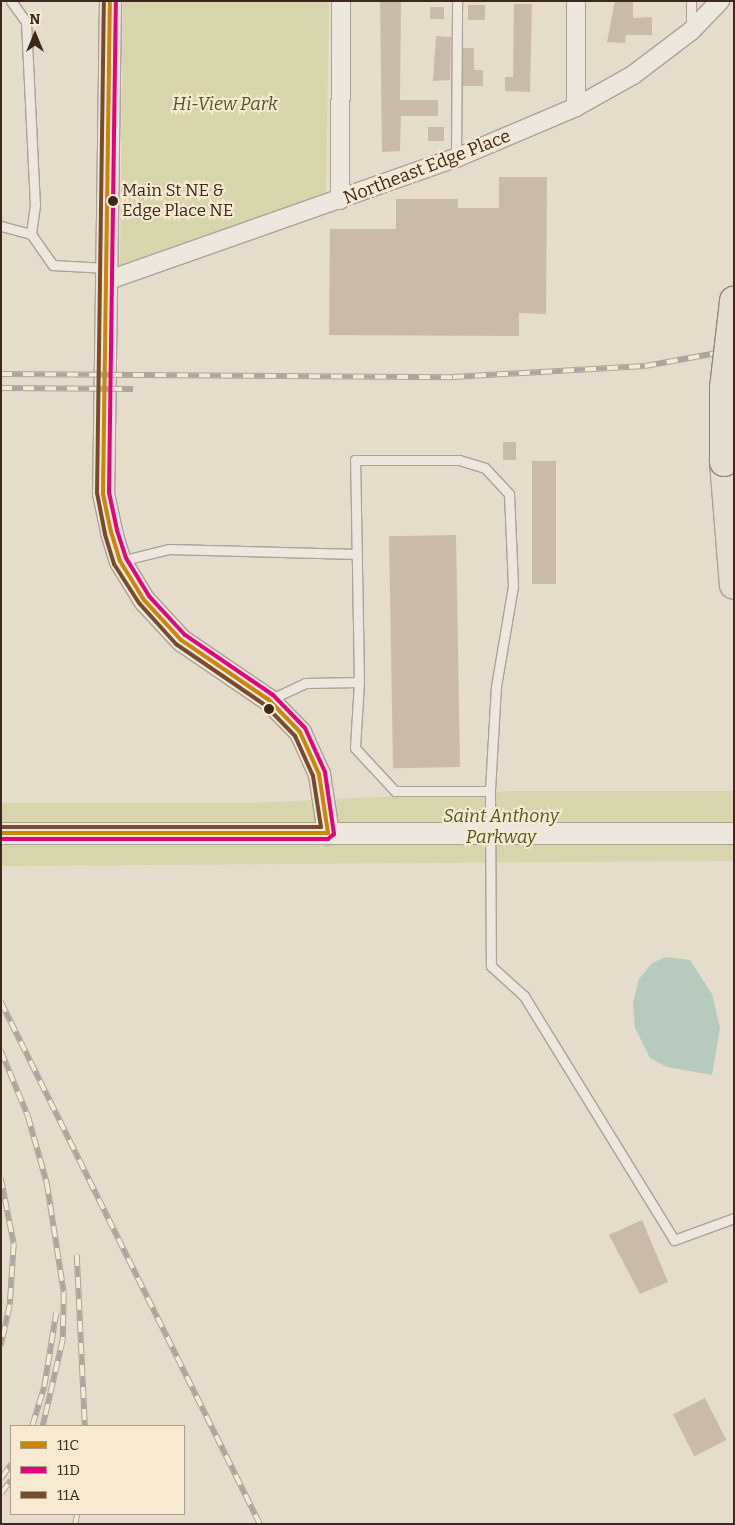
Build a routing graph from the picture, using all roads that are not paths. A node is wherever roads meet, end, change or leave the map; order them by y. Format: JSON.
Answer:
{"nodes":[{"id":1,"x":11,"y":1,"type":"edge"},
{"id":2,"x":110,"y":1,"type":"edge"},
{"id":3,"x":341,"y":1,"type":"edge"},
{"id":4,"x":457,"y":1,"type":"edge"},
{"id":5,"x":576,"y":1,"type":"edge"},
{"id":6,"x":691,"y":1,"type":"edge"},
{"id":7,"x":720,"y":1,"type":"edge"},
{"id":8,"x":691,"y":31,"type":"junction"},
{"id":9,"x":576,"y":107,"type":"junction"},
{"id":10,"x":456,"y":158,"type":"junction"},
{"id":11,"x":340,"y":200,"type":"junction"},
{"id":12,"x":1,"y":226,"type":"edge"},
{"id":13,"x":31,"y":234,"type":"junction"},
{"id":14,"x":106,"y":275,"type":"junction"},
{"id":15,"x":734,"y":302,"type":"edge"},
{"id":16,"x":357,"y":554,"type":"junction"},
{"id":17,"x":120,"y":561,"type":"junction"},
{"id":18,"x":734,"y":585,"type":"edge"},
{"id":19,"x":359,"y":682,"type":"junction"},
{"id":20,"x":268,"y":700,"type":"junction"},
{"id":21,"x":490,"y":791,"type":"junction"},
{"id":22,"x":491,"y":832,"type":"junction"},
{"id":23,"x":1,"y":833,"type":"edge"},
{"id":24,"x":328,"y":833,"type":"junction"},
{"id":25,"x":734,"y":833,"type":"edge"},
{"id":26,"x":734,"y":1218,"type":"edge"}],
"edges":[{"from":1,"to":13,"type":"lane"},
{"from":2,"to":14,"type":"street"},
{"from":3,"to":11,"type":"street"},
{"from":4,"to":10,"type":"lane"},
{"from":5,"to":9,"type":"street"},
{"from":6,"to":8,"type":"lane"},
{"from":7,"to":8,"type":"street","name":"Northeast Edge Place"},
{"from":8,"to":9,"type":"street","name":"Northeast Edge Place"},
{"from":9,"to":10,"type":"street","name":"Northeast Edge Place"},
{"from":10,"to":11,"type":"street","name":"Northeast Edge Place"},
{"from":11,"to":14,"type":"street","name":"Northeast Edge Place"},
{"from":12,"to":13,"type":"lane"},
{"from":13,"to":14,"type":"lane"},
{"from":14,"to":17,"type":"street"},
{"from":15,"to":18,"type":"main road","bridge":true},
{"from":16,"to":17,"type":"lane"},
{"from":16,"to":19,"type":"lane"},
{"from":16,"to":21,"type":"lane"},
{"from":17,"to":20,"type":"street"},
{"from":19,"to":20,"type":"lane"},
{"from":19,"to":21,"type":"lane"},
{"from":20,"to":24,"type":"street"},
{"from":21,"to":22,"type":"lane"},
{"from":22,"to":24,"type":"street"},
{"from":22,"to":25,"type":"street"},
{"from":22,"to":26,"type":"lane"},
{"from":23,"to":24,"type":"street"}]}
